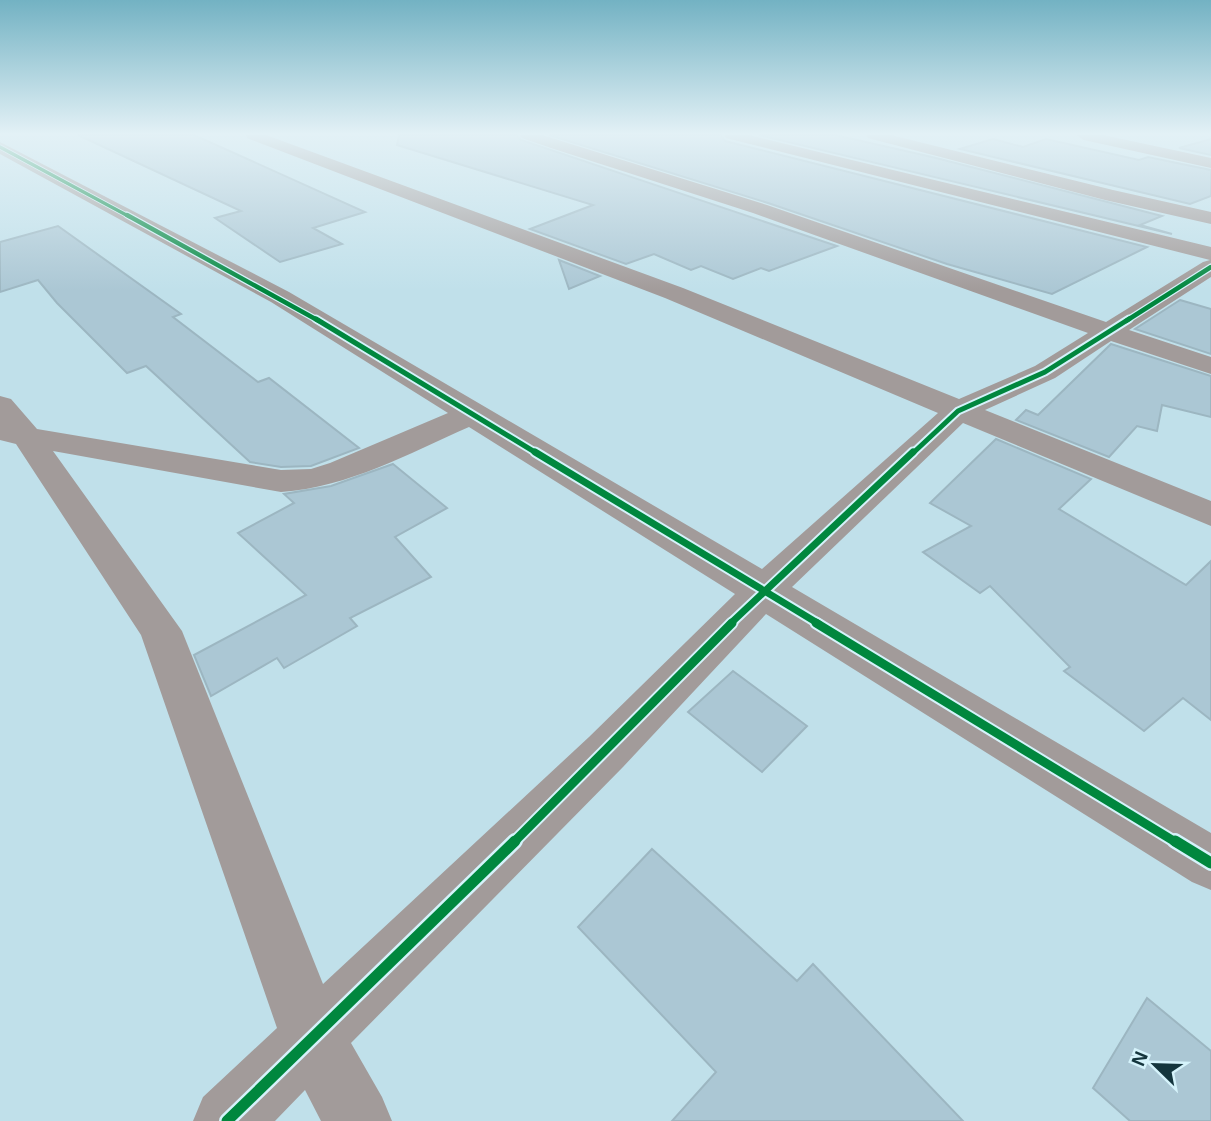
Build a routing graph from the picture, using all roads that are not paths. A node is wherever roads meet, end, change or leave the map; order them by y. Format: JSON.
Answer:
{"nodes":[{"id":1,"x":75,"y":187,"type":"edge"},
{"id":2,"x":392,"y":187,"type":"edge"},
{"id":3,"x":688,"y":187,"type":"edge"},
{"id":4,"x":943,"y":187,"type":"edge"},
{"id":5,"x":1078,"y":187,"type":"edge"},
{"id":6,"x":1211,"y":218,"type":"edge"},
{"id":7,"x":1211,"y":254,"type":"edge"},
{"id":8,"x":1211,"y":267,"type":"edge"},
{"id":9,"x":1105,"y":332,"type":"junction"},
{"id":10,"x":1211,"y":366,"type":"edge"},
{"id":11,"x":958,"y":411,"type":"junction"},
{"id":12,"x":473,"y":414,"type":"junction"},
{"id":13,"x":9,"y":424,"type":"edge"},
{"id":14,"x":1211,"y":514,"type":"edge"},
{"id":15,"x":762,"y":592,"type":"junction"},
{"id":16,"x":1211,"y":863,"type":"edge"},
{"id":17,"x":313,"y":1040,"type":"junction"},
{"id":18,"x":226,"y":1121,"type":"edge"},
{"id":19,"x":358,"y":1121,"type":"edge"}],
"edges":[{"from":1,"to":12,"type":"street"},
{"from":2,"to":11,"type":"street"},
{"from":3,"to":9,"type":"street"},
{"from":4,"to":7,"type":"street"},
{"from":5,"to":6,"type":"street"},
{"from":8,"to":9,"type":"street"},
{"from":9,"to":10,"type":"street"},
{"from":9,"to":11,"type":"street"},
{"from":11,"to":14,"type":"street"},
{"from":11,"to":15,"type":"street"},
{"from":12,"to":13,"type":"street"},
{"from":12,"to":15,"type":"street"},
{"from":13,"to":17,"type":"street"},
{"from":15,"to":16,"type":"street"},
{"from":15,"to":17,"type":"street"},
{"from":17,"to":18,"type":"street"},
{"from":17,"to":19,"type":"street"}]}
